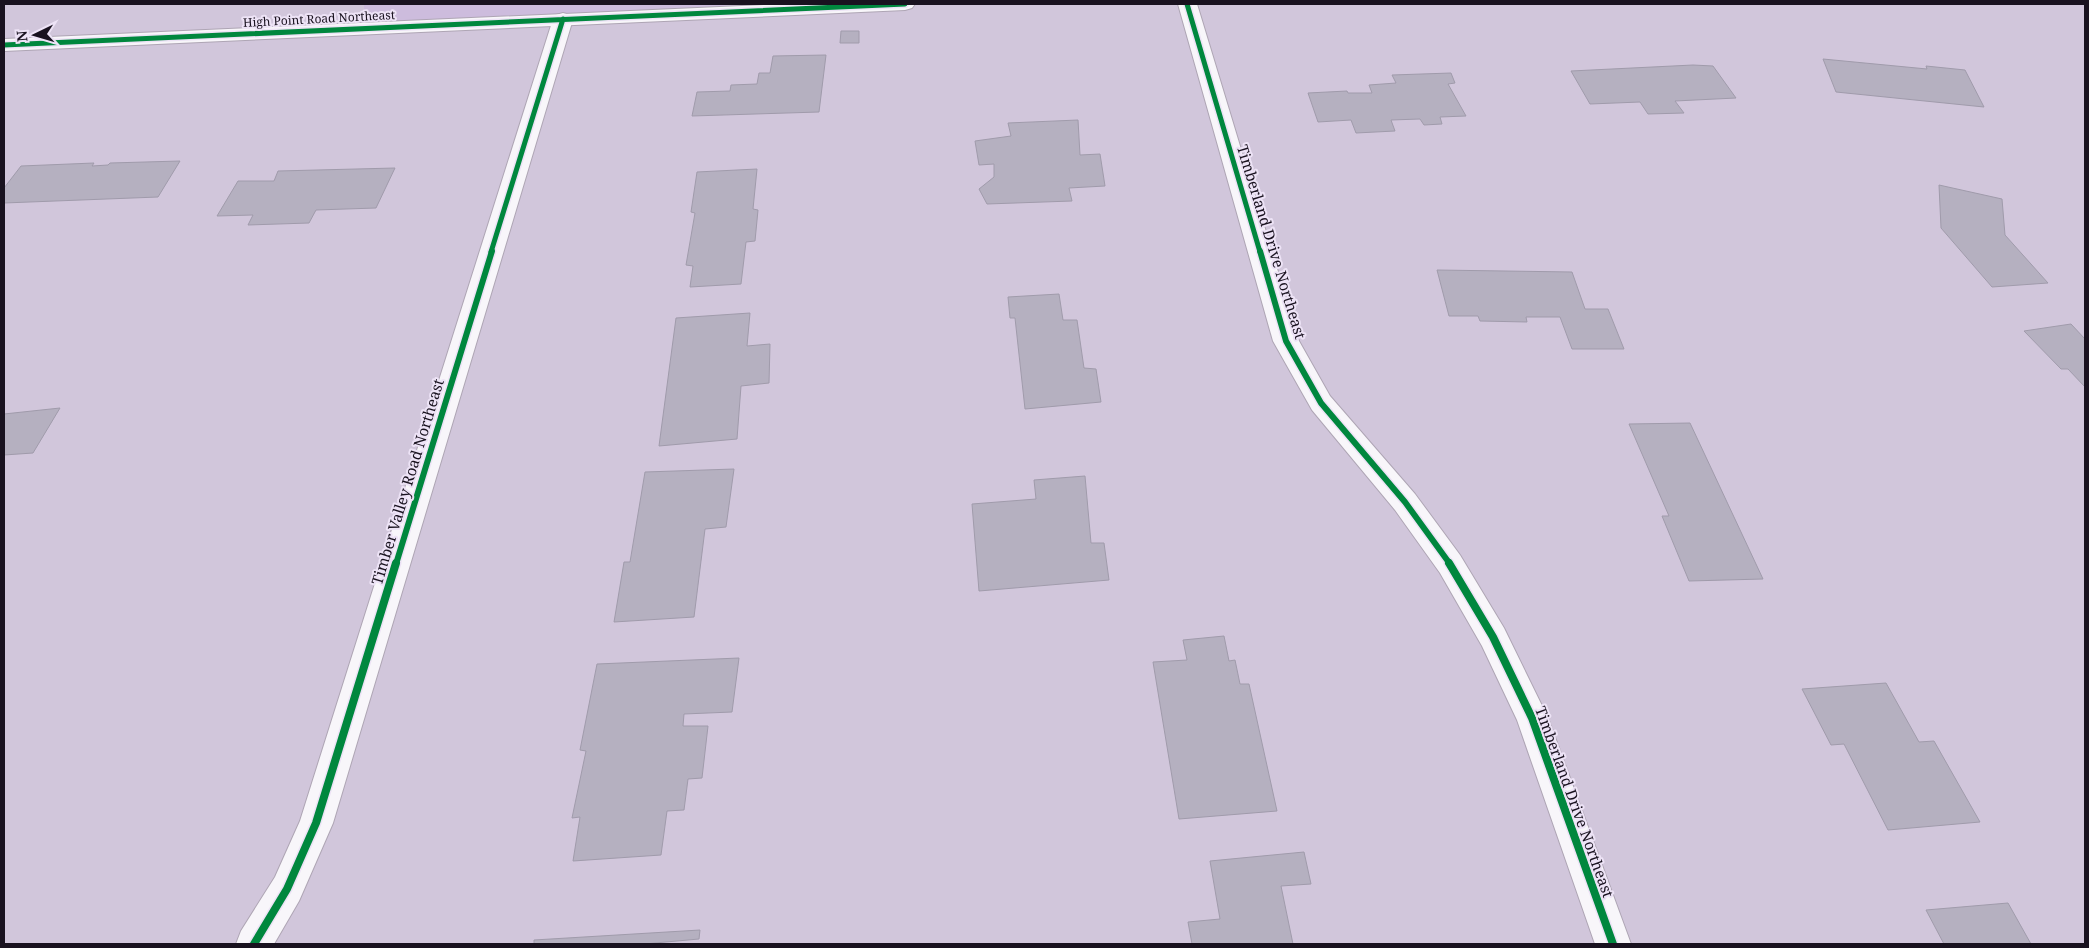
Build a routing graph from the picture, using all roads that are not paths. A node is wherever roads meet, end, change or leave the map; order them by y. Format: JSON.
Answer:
{"nodes":[{"id":1,"x":905,"y":4,"type":"edge"},
{"id":2,"x":1187,"y":4,"type":"edge"},
{"id":3,"x":563,"y":19,"type":"junction"},
{"id":4,"x":4,"y":45,"type":"edge"},
{"id":5,"x":254,"y":944,"type":"edge"},
{"id":6,"x":1613,"y":944,"type":"edge"}],
"edges":[{"from":1,"to":3,"type":"street","name":"High Point Road Northeast"},
{"from":2,"to":6,"type":"street","name":"Timberland Drive Northeast"},
{"from":3,"to":4,"type":"street","name":"High Point Road Northeast"},
{"from":3,"to":5,"type":"street","name":"Timber Valley Road Northeast"}]}
